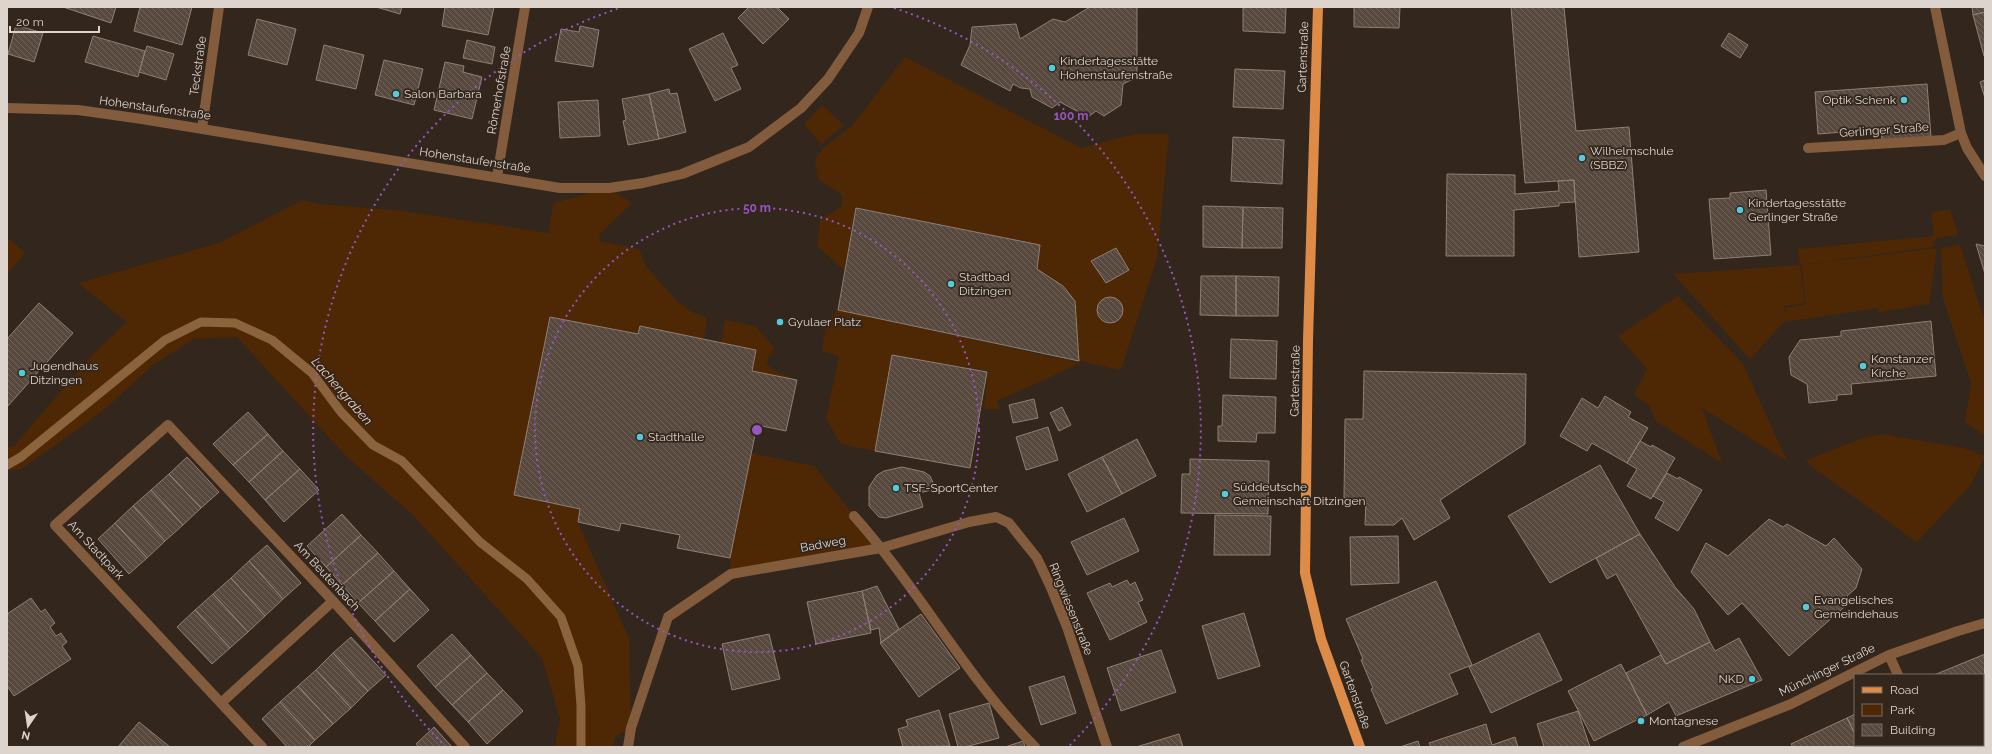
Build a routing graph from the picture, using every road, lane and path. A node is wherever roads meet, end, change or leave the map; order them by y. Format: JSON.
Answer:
{"nodes":[{"id":1,"x":219,"y":7,"type":"edge"},
{"id":2,"x":525,"y":7,"type":"edge"},
{"id":3,"x":868,"y":7,"type":"edge"},
{"id":4,"x":1318,"y":7,"type":"edge"},
{"id":5,"x":1935,"y":7,"type":"edge"},
{"id":6,"x":7,"y":108,"type":"edge"},
{"id":7,"x":202,"y":128,"type":"junction"},
{"id":8,"x":1961,"y":133,"type":"junction"},
{"id":9,"x":1808,"y":148,"type":"dead end"},
{"id":10,"x":1985,"y":176,"type":"edge"},
{"id":11,"x":497,"y":177,"type":"junction"},
{"id":12,"x":168,"y":425,"type":"joint"},
{"id":13,"x":854,"y":516,"type":"dead end"},
{"id":14,"x":881,"y":548,"type":"junction"},
{"id":15,"x":333,"y":601,"type":"junction"},
{"id":16,"x":1985,"y":624,"type":"edge"},
{"id":17,"x":1889,"y":655,"type":"junction"},
{"id":18,"x":1898,"y":674,"type":"edge"},
{"id":19,"x":220,"y":703,"type":"junction"},
{"id":20,"x":262,"y":747,"type":"edge"},
{"id":21,"x":466,"y":747,"type":"edge"},
{"id":22,"x":628,"y":747,"type":"edge"},
{"id":23,"x":1035,"y":747,"type":"edge"},
{"id":24,"x":1107,"y":747,"type":"edge"},
{"id":25,"x":1360,"y":747,"type":"edge"},
{"id":26,"x":1683,"y":747,"type":"edge"}],
"edges":[{"from":1,"to":7,"type":"street","name":"Teckstraße"},
{"from":2,"to":11,"type":"street","name":"Römerhofstraße"},
{"from":3,"to":11,"type":"street","name":"Hohenstaufenstraße"},
{"from":4,"to":25,"type":"main road","name":"Gartenstraße"},
{"from":5,"to":8,"type":"street"},
{"from":6,"to":7,"type":"street","name":"Hohenstaufenstraße"},
{"from":7,"to":11,"type":"street","name":"Hohenstaufenstraße"},
{"from":8,"to":9,"type":"street","name":"Gerlinger Straße"},
{"from":8,"to":10,"type":"street"},
{"from":12,"to":15,"type":"street","name":"Am Beutenbach"},
{"from":12,"to":19,"type":"street","name":"Am Stadtpark"},
{"from":13,"to":14,"type":"street"},
{"from":14,"to":22,"type":"street","name":"Badweg"},
{"from":14,"to":23,"type":"street"},
{"from":14,"to":24,"type":"street","name":"Ringwiesenstraße"},
{"from":15,"to":19,"type":"street"},
{"from":15,"to":21,"type":"street","name":"Am Beutenbach"},
{"from":16,"to":17,"type":"street","name":"Münchinger Straße"},
{"from":17,"to":18,"type":"street"},
{"from":17,"to":26,"type":"street","name":"Münchinger Straße"},
{"from":19,"to":20,"type":"street","name":"Am Stadtpark"}]}
